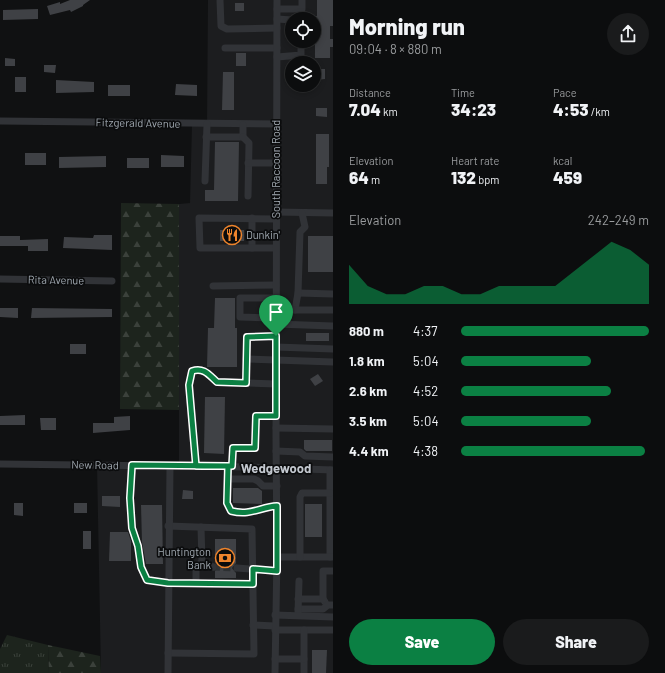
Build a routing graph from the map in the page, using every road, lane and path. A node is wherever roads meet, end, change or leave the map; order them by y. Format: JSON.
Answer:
{"nodes":[{"id":1,"x":220,"y":0,"type":"edge"},
{"id":2,"x":277,"y":0,"type":"edge"},
{"id":3,"x":302,"y":0,"type":"edge"},
{"id":4,"x":277,"y":9,"type":"junction"},
{"id":5,"x":277,"y":19,"type":"junction"},
{"id":6,"x":285,"y":20,"type":"edge"},
{"id":7,"x":277,"y":28,"type":"junction"},
{"id":8,"x":225,"y":48,"type":"dead end"},
{"id":9,"x":277,"y":48,"type":"junction"},
{"id":10,"x":301,"y":48,"type":"edge"},
{"id":11,"x":277,"y":57,"type":"junction"},
{"id":12,"x":0,"y":121,"type":"edge"},
{"id":13,"x":206,"y":124,"type":"junction"},
{"id":14,"x":243,"y":124,"type":"junction"},
{"id":15,"x":277,"y":124,"type":"junction"},
{"id":16,"x":206,"y":137,"type":"junction"},
{"id":17,"x":243,"y":137,"type":"junction"},
{"id":18,"x":248,"y":163,"type":"junction"},
{"id":19,"x":276,"y":163,"type":"junction"},
{"id":20,"x":205,"y":181,"type":"dead end"},
{"id":21,"x":248,"y":196,"type":"dead end"},
{"id":22,"x":302,"y":213,"type":"junction"},
{"id":23,"x":333,"y":213,"type":"edge"},
{"id":24,"x":276,"y":216,"type":"junction"},
{"id":25,"x":252,"y":218,"type":"junction"},
{"id":26,"x":200,"y":244,"type":"junction"},
{"id":27,"x":249,"y":248,"type":"junction"},
{"id":28,"x":276,"y":248,"type":"junction"},
{"id":29,"x":0,"y":279,"type":"edge"},
{"id":30,"x":112,"y":281,"type":"dead end"},
{"id":31,"x":276,"y":285,"type":"junction"},
{"id":32,"x":213,"y":286,"type":"dead end"},
{"id":33,"x":298,"y":293,"type":"junction"},
{"id":34,"x":333,"y":294,"type":"edge"},
{"id":35,"x":276,"y":298,"type":"junction"},
{"id":36,"x":276,"y":309,"type":"junction"},
{"id":37,"x":295,"y":310,"type":"junction"},
{"id":38,"x":333,"y":310,"type":"edge"},
{"id":39,"x":276,"y":321,"type":"junction"},
{"id":40,"x":333,"y":326,"type":"edge"},
{"id":41,"x":276,"y":336,"type":"junction"},
{"id":42,"x":276,"y":347,"type":"junction"},
{"id":43,"x":333,"y":349,"type":"edge"},
{"id":44,"x":246,"y":359,"type":"junction"},
{"id":45,"x":276,"y":360,"type":"junction"},
{"id":46,"x":333,"y":362,"type":"edge"},
{"id":47,"x":246,"y":383,"type":"junction"},
{"id":48,"x":276,"y":384,"type":"junction"},
{"id":49,"x":276,"y":416,"type":"junction"},
{"id":50,"x":276,"y":428,"type":"junction"},
{"id":51,"x":333,"y":429,"type":"edge"},
{"id":52,"x":276,"y":451,"type":"junction"},
{"id":53,"x":333,"y":457,"type":"edge"},
{"id":54,"x":0,"y":464,"type":"edge"},
{"id":55,"x":132,"y":465,"type":"junction"},
{"id":56,"x":170,"y":466,"type":"junction"},
{"id":57,"x":196,"y":466,"type":"junction"},
{"id":58,"x":230,"y":466,"type":"junction"},
{"id":59,"x":276,"y":468,"type":"junction"},
{"id":60,"x":332,"y":470,"type":"edge"},
{"id":61,"x":228,"y":479,"type":"junction"},
{"id":62,"x":277,"y":486,"type":"junction"},
{"id":63,"x":330,"y":494,"type":"junction"},
{"id":64,"x":277,"y":506,"type":"junction"},
{"id":65,"x":168,"y":526,"type":"junction"},
{"id":66,"x":201,"y":527,"type":"junction"},
{"id":67,"x":277,"y":557,"type":"junction"},
{"id":68,"x":300,"y":557,"type":"junction"},
{"id":69,"x":332,"y":557,"type":"edge"},
{"id":70,"x":202,"y":562,"type":"junction"},
{"id":71,"x":213,"y":567,"type":"tunnel mouth"},
{"id":72,"x":237,"y":568,"type":"tunnel mouth"},
{"id":73,"x":253,"y":569,"type":"junction"},
{"id":74,"x":277,"y":571,"type":"junction"},
{"id":75,"x":333,"y":571,"type":"edge"},
{"id":76,"x":299,"y":581,"type":"dead end"},
{"id":77,"x":168,"y":583,"type":"junction"},
{"id":78,"x":196,"y":583,"type":"junction"},
{"id":79,"x":253,"y":584,"type":"junction"},
{"id":80,"x":298,"y":599,"type":"junction"},
{"id":81,"x":328,"y":603,"type":"edge"},
{"id":82,"x":298,"y":612,"type":"junction"},
{"id":83,"x":275,"y":615,"type":"junction"},
{"id":84,"x":333,"y":617,"type":"edge"},
{"id":85,"x":253,"y":625,"type":"junction"},
{"id":86,"x":275,"y":628,"type":"junction"},
{"id":87,"x":304,"y":630,"type":"junction"},
{"id":88,"x":333,"y":630,"type":"edge"},
{"id":89,"x":168,"y":653,"type":"junction"},
{"id":90,"x":275,"y":659,"type":"junction"},
{"id":91,"x":304,"y":659,"type":"junction"},
{"id":92,"x":168,"y":673,"type":"edge"},
{"id":93,"x":275,"y":673,"type":"edge"},
{"id":94,"x":304,"y":673,"type":"edge"}],
"edges":[{"from":1,"to":7,"type":"street"},
{"from":2,"to":4,"type":"street","name":"South Raccoon Road"},
{"from":3,"to":4,"type":"street"},
{"from":4,"to":5,"type":"street","name":"South Raccoon Road"},
{"from":5,"to":6,"type":"street"},
{"from":5,"to":7,"type":"street","name":"South Raccoon Road"},
{"from":7,"to":9,"type":"street","name":"South Raccoon Road"},
{"from":8,"to":9,"type":"street"},
{"from":9,"to":11,"type":"street","name":"South Raccoon Road"},
{"from":10,"to":11,"type":"street"},
{"from":11,"to":15,"type":"street","name":"South Raccoon Road"},
{"from":12,"to":13,"type":"street","name":"Fitzgerald Avenue"},
{"from":13,"to":14,"type":"street","name":"Fitzgerald Avenue"},
{"from":13,"to":16,"type":"street"},
{"from":14,"to":15,"type":"street","name":"Fitzgerald Avenue"},
{"from":14,"to":17,"type":"street"},
{"from":15,"to":19,"type":"street","name":"South Raccoon Road"},
{"from":16,"to":17,"type":"street"},
{"from":16,"to":20,"type":"street"},
{"from":17,"to":18,"type":"street"},
{"from":18,"to":19,"type":"street"},
{"from":18,"to":21,"type":"street"},
{"from":19,"to":24,"type":"street","name":"South Raccoon Road"},
{"from":22,"to":23,"type":"street"},
{"from":22,"to":24,"type":"street"},
{"from":22,"to":33,"type":"street"},
{"from":24,"to":25,"type":"street"},
{"from":24,"to":28,"type":"street","name":"South Raccoon Road"},
{"from":25,"to":26,"type":"street"},
{"from":25,"to":27,"type":"street"},
{"from":26,"to":27,"type":"street"},
{"from":26,"to":27,"type":"street"},
{"from":27,"to":28,"type":"street"},
{"from":28,"to":31,"type":"street","name":"South Raccoon Road"},
{"from":29,"to":30,"type":"street","name":"Rita Avenue"},
{"from":31,"to":32,"type":"street"},
{"from":31,"to":35,"type":"street","name":"South Raccoon Road"},
{"from":33,"to":34,"type":"street"},
{"from":33,"to":37,"type":"street"},
{"from":35,"to":36,"type":"street","name":"South Raccoon Road"},
{"from":35,"to":39,"type":"street"},
{"from":36,"to":37,"type":"street"},
{"from":36,"to":39,"type":"street","name":"South Raccoon Road"},
{"from":37,"to":38,"type":"street"},
{"from":39,"to":40,"type":"street"},
{"from":39,"to":41,"type":"street","name":"South Raccoon Road"},
{"from":41,"to":42,"type":"street","name":"South Raccoon Road"},
{"from":41,"to":44,"type":"street"},
{"from":42,"to":43,"type":"street"},
{"from":42,"to":45,"type":"street","name":"South Raccoon Road"},
{"from":44,"to":45,"type":"street"},
{"from":44,"to":47,"type":"street"},
{"from":45,"to":46,"type":"street"},
{"from":45,"to":48,"type":"street","name":"South Raccoon Road"},
{"from":47,"to":48,"type":"street"},
{"from":47,"to":57,"type":"street"},
{"from":48,"to":49,"type":"street","name":"South Raccoon Road"},
{"from":49,"to":50,"type":"street","name":"South Raccoon Road"},
{"from":49,"to":58,"type":"street"},
{"from":50,"to":51,"type":"street"},
{"from":50,"to":52,"type":"street","name":"South Raccoon Road"},
{"from":52,"to":53,"type":"street"},
{"from":52,"to":59,"type":"street","name":"South Raccoon Road"},
{"from":54,"to":55,"type":"street","name":"New Road"},
{"from":55,"to":56,"type":"street","name":"New Road"},
{"from":55,"to":77,"type":"street"},
{"from":56,"to":57,"type":"street","name":"New Road"},
{"from":56,"to":65,"type":"street"},
{"from":57,"to":58,"type":"street","name":"New Road"},
{"from":58,"to":59,"type":"street","name":"New Road"},
{"from":58,"to":61,"type":"street"},
{"from":59,"to":60,"type":"street","name":"New Road"},
{"from":59,"to":62,"type":"street","name":"South Raccoon Road"},
{"from":60,"to":63,"type":"street"},
{"from":61,"to":62,"type":"street"},
{"from":61,"to":64,"type":"street"},
{"from":62,"to":64,"type":"street","name":"South Raccoon Road"},
{"from":63,"to":68,"type":"street"},
{"from":63,"to":69,"type":"street"},
{"from":64,"to":67,"type":"street","name":"South Raccoon Road"},
{"from":65,"to":66,"type":"street"},
{"from":65,"to":77,"type":"street"},
{"from":66,"to":70,"type":"street"},
{"from":66,"to":73,"type":"street"},
{"from":67,"to":68,"type":"street"},
{"from":67,"to":74,"type":"street","name":"South Raccoon Road"},
{"from":68,"to":69,"type":"street"},
{"from":70,"to":71,"type":"street"},
{"from":70,"to":78,"type":"street"},
{"from":72,"to":73,"type":"street"},
{"from":73,"to":74,"type":"street"},
{"from":73,"to":79,"type":"street"},
{"from":74,"to":83,"type":"street","name":"South Raccoon Road"},
{"from":75,"to":81,"type":"street"},
{"from":76,"to":80,"type":"street"},
{"from":77,"to":78,"type":"street"},
{"from":77,"to":89,"type":"street"},
{"from":78,"to":79,"type":"street"},
{"from":79,"to":85,"type":"street"},
{"from":80,"to":81,"type":"street"},
{"from":80,"to":82,"type":"street"},
{"from":81,"to":82,"type":"street"},
{"from":82,"to":83,"type":"street"},
{"from":82,"to":84,"type":"street"},
{"from":83,"to":86,"type":"street","name":"South Raccoon Road"},
{"from":85,"to":86,"type":"street"},
{"from":85,"to":89,"type":"street"},
{"from":86,"to":87,"type":"street"},
{"from":86,"to":90,"type":"street","name":"South Raccoon Road"},
{"from":87,"to":88,"type":"street"},
{"from":87,"to":91,"type":"street"},
{"from":89,"to":92,"type":"street"},
{"from":90,"to":91,"type":"street"},
{"from":90,"to":93,"type":"street","name":"South Raccoon Road"},
{"from":91,"to":94,"type":"street"}]}
